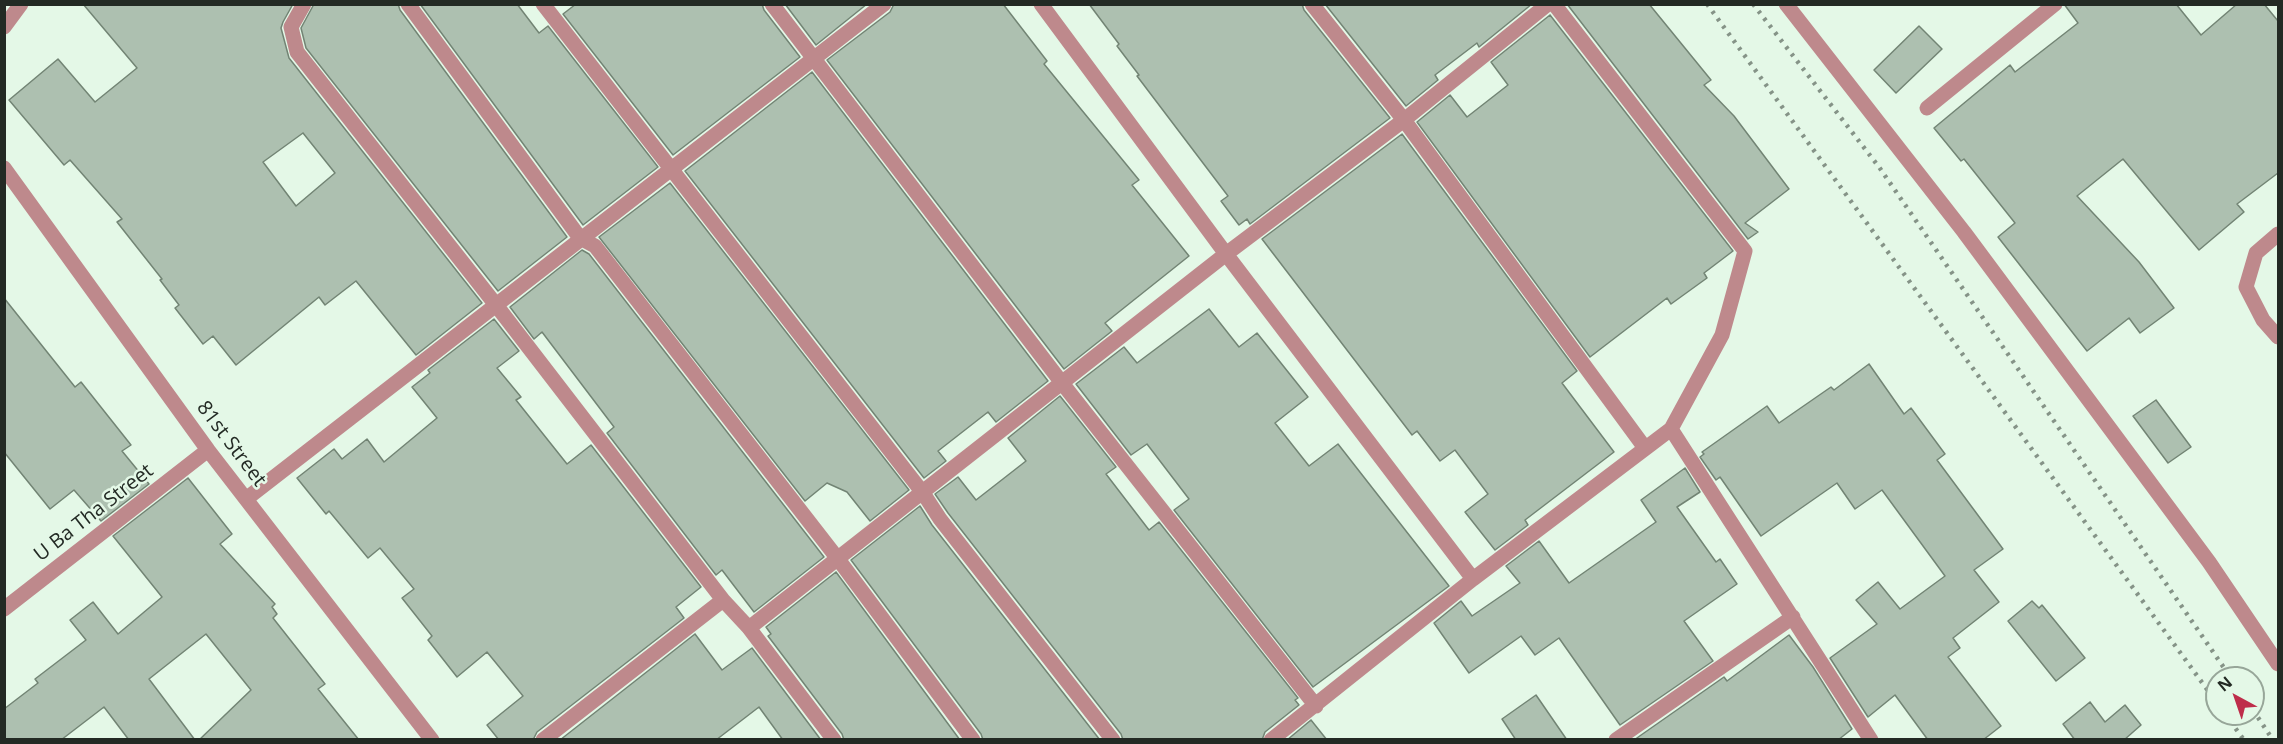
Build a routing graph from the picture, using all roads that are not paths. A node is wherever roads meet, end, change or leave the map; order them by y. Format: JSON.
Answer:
{"nodes":[{"id":1,"x":21,"y":4,"type":"edge"},
{"id":2,"x":304,"y":4,"type":"edge"},
{"id":3,"x":408,"y":4,"type":"edge"},
{"id":4,"x":543,"y":4,"type":"edge"},
{"id":5,"x":772,"y":4,"type":"edge"},
{"id":6,"x":884,"y":4,"type":"edge"},
{"id":7,"x":1041,"y":4,"type":"edge"},
{"id":8,"x":1312,"y":4,"type":"edge"},
{"id":9,"x":1548,"y":4,"type":"edge"},
{"id":10,"x":1554,"y":4,"type":"edge"},
{"id":11,"x":1786,"y":4,"type":"edge"},
{"id":12,"x":2055,"y":4,"type":"edge"},
{"id":13,"x":4,"y":27,"type":"edge"},
{"id":14,"x":813,"y":58,"type":"junction"},
{"id":15,"x":1927,"y":108,"type":"dead end"},
{"id":16,"x":1404,"y":120,"type":"junction"},
{"id":17,"x":4,"y":168,"type":"edge"},
{"id":18,"x":670,"y":169,"type":"junction"},
{"id":19,"x":2278,"y":234,"type":"edge"},
{"id":20,"x":580,"y":238,"type":"junction"},
{"id":21,"x":1226,"y":254,"type":"junction"},
{"id":22,"x":496,"y":305,"type":"junction"},
{"id":23,"x":2278,"y":337,"type":"edge"},
{"id":24,"x":1062,"y":383,"type":"junction"},
{"id":25,"x":1671,"y":429,"type":"junction"},
{"id":26,"x":1645,"y":448,"type":"junction"},
{"id":27,"x":208,"y":450,"type":"junction"},
{"id":28,"x":923,"y":493,"type":"junction"},
{"id":29,"x":246,"y":500,"type":"junction"},
{"id":30,"x":838,"y":559,"type":"junction"},
{"id":31,"x":1473,"y":579,"type":"junction"},
{"id":32,"x":723,"y":600,"type":"junction"},
{"id":33,"x":4,"y":609,"type":"edge"},
{"id":34,"x":1793,"y":617,"type":"junction"},
{"id":35,"x":749,"y":628,"type":"junction"},
{"id":36,"x":2278,"y":664,"type":"edge"},
{"id":37,"x":1316,"y":706,"type":"junction"},
{"id":38,"x":432,"y":740,"type":"edge"},
{"id":39,"x":543,"y":740,"type":"edge"},
{"id":40,"x":834,"y":740,"type":"edge"},
{"id":41,"x":973,"y":740,"type":"edge"},
{"id":42,"x":1113,"y":740,"type":"edge"},
{"id":43,"x":1271,"y":740,"type":"edge"},
{"id":44,"x":1616,"y":740,"type":"edge"},
{"id":45,"x":1871,"y":740,"type":"edge"}],
"edges":[{"from":1,"to":13,"type":"street"},
{"from":2,"to":22,"type":"street"},
{"from":3,"to":20,"type":"street"},
{"from":4,"to":18,"type":"street"},
{"from":5,"to":14,"type":"street"},
{"from":6,"to":14,"type":"street"},
{"from":7,"to":21,"type":"street"},
{"from":8,"to":16,"type":"street"},
{"from":9,"to":16,"type":"street"},
{"from":10,"to":25,"type":"street"},
{"from":11,"to":36,"type":"street"},
{"from":12,"to":15,"type":"street"},
{"from":14,"to":18,"type":"street"},
{"from":14,"to":24,"type":"street"},
{"from":16,"to":21,"type":"street"},
{"from":16,"to":26,"type":"street"},
{"from":17,"to":27,"type":"street","name":"81st Street"},
{"from":18,"to":20,"type":"street"},
{"from":18,"to":28,"type":"street"},
{"from":19,"to":23,"type":"street"},
{"from":20,"to":22,"type":"street"},
{"from":20,"to":30,"type":"street"},
{"from":21,"to":24,"type":"street"},
{"from":21,"to":31,"type":"street"},
{"from":22,"to":29,"type":"street"},
{"from":22,"to":32,"type":"street"},
{"from":24,"to":28,"type":"street"},
{"from":24,"to":37,"type":"street"},
{"from":25,"to":26,"type":"street"},
{"from":25,"to":34,"type":"street"},
{"from":26,"to":31,"type":"street"},
{"from":27,"to":29,"type":"street","name":"81st Street"},
{"from":27,"to":33,"type":"street","name":"U Ba Tha Street"},
{"from":28,"to":30,"type":"street"},
{"from":28,"to":42,"type":"street"},
{"from":29,"to":38,"type":"street","name":"81st Street"},
{"from":30,"to":35,"type":"street"},
{"from":30,"to":41,"type":"street"},
{"from":31,"to":37,"type":"street"},
{"from":32,"to":35,"type":"street"},
{"from":32,"to":39,"type":"street"},
{"from":34,"to":44,"type":"street"},
{"from":34,"to":45,"type":"street"},
{"from":35,"to":40,"type":"street"},
{"from":37,"to":43,"type":"street"}]}
